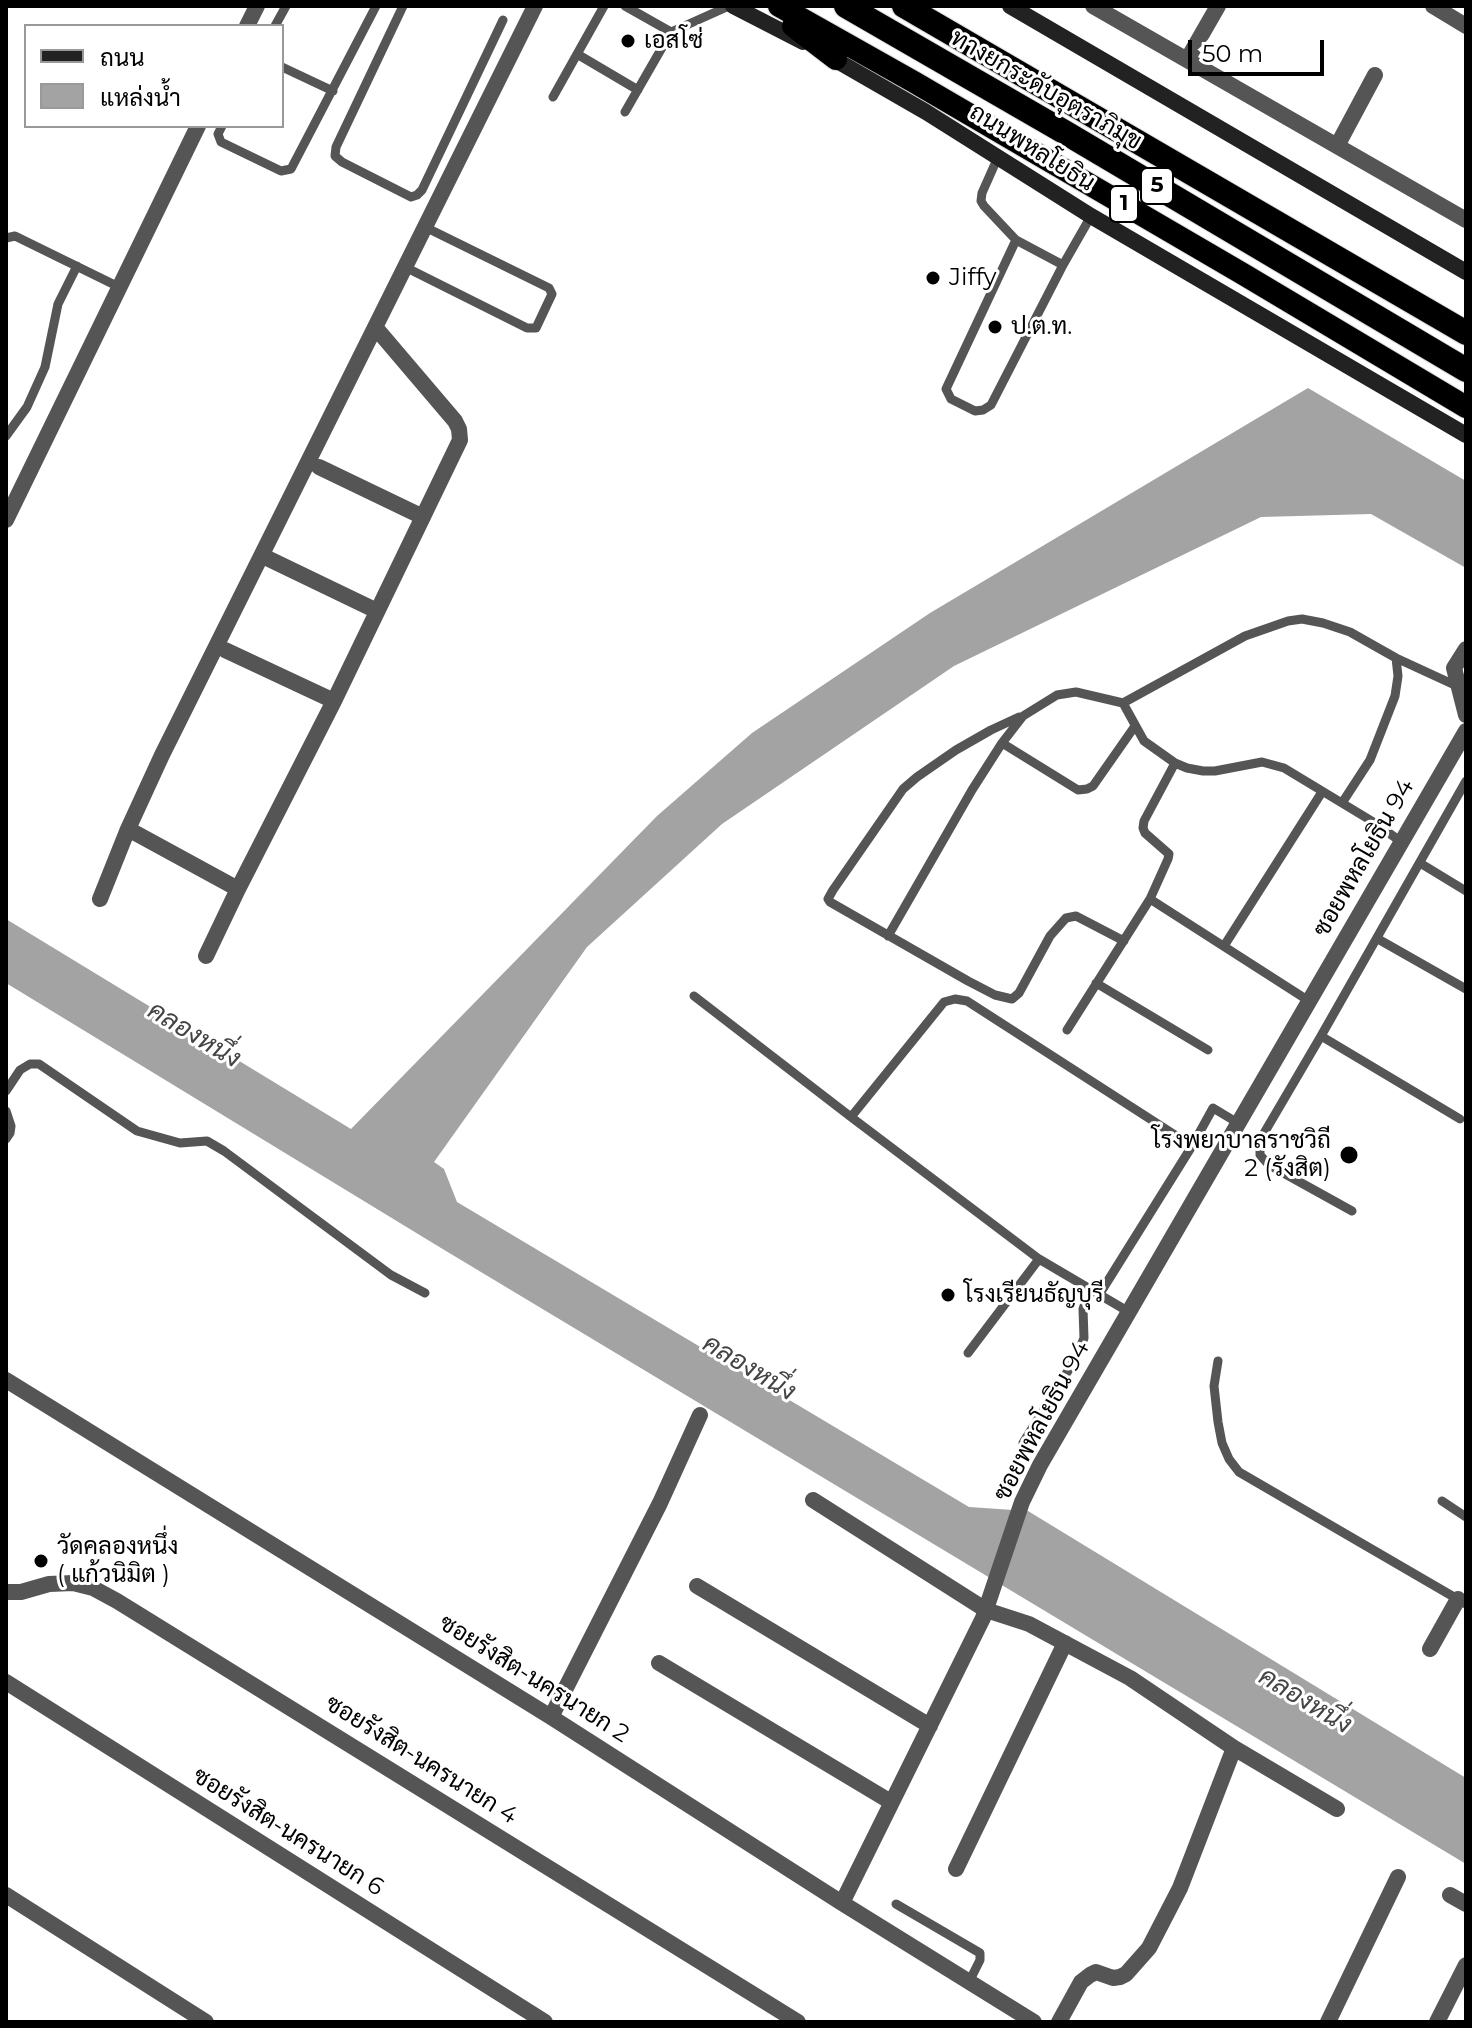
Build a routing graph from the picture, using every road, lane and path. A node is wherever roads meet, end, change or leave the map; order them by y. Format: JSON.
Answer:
{"nodes":[{"id":1,"x":257,"y":6,"type":"edge"},
{"id":2,"x":286,"y":6,"type":"edge"},
{"id":3,"x":376,"y":6,"type":"edge"},
{"id":4,"x":403,"y":6,"type":"edge"},
{"id":5,"x":535,"y":6,"type":"edge"},
{"id":6,"x":604,"y":6,"type":"edge"},
{"id":7,"x":625,"y":6,"type":"edge"},
{"id":8,"x":731,"y":6,"type":"edge"},
{"id":9,"x":766,"y":6,"type":"edge"},
{"id":10,"x":779,"y":6,"type":"edge"},
{"id":11,"x":846,"y":6,"type":"edge"},
{"id":12,"x":906,"y":6,"type":"edge"},
{"id":13,"x":1010,"y":6,"type":"edge"},
{"id":14,"x":1093,"y":6,"type":"edge"},
{"id":15,"x":1218,"y":6,"type":"edge"},
{"id":16,"x":1433,"y":6,"type":"edge"},
{"id":17,"x":503,"y":20,"type":"dead end"},
{"id":18,"x":248,"y":24,"type":"edge"},
{"id":19,"x":276,"y":24,"type":"edge"},
{"id":20,"x":1466,"y":26,"type":"edge"},
{"id":21,"x":671,"y":32,"type":"junction"},
{"id":22,"x":577,"y":54,"type":"junction"},
{"id":23,"x":836,"y":59,"type":"junction"},
{"id":24,"x":1187,"y":60,"type":"junction"},
{"id":25,"x":284,"y":68,"type":"edge"},
{"id":26,"x":1375,"y":75,"type":"dead end"},
{"id":27,"x":638,"y":90,"type":"junction"},
{"id":28,"x":333,"y":91,"type":"junction"},
{"id":29,"x":553,"y":97,"type":"dead end"},
{"id":30,"x":625,"y":112,"type":"dead end"},
{"id":31,"x":197,"y":128,"type":"edge"},
{"id":32,"x":221,"y":128,"type":"edge"},
{"id":33,"x":1337,"y":146,"type":"junction"},
{"id":34,"x":998,"y":157,"type":"junction"},
{"id":35,"x":1091,"y":216,"type":"junction"},
{"id":36,"x":1466,"y":220,"type":"edge"},
{"id":37,"x":425,"y":227,"type":"junction"},
{"id":38,"x":6,"y":238,"type":"edge"},
{"id":39,"x":1016,"y":240,"type":"junction"},
{"id":40,"x":1063,"y":265,"type":"junction"},
{"id":41,"x":77,"y":266,"type":"junction"},
{"id":42,"x":405,"y":267,"type":"junction"},
{"id":43,"x":1466,"y":272,"type":"edge"},
{"id":44,"x":119,"y":287,"type":"junction"},
{"id":45,"x":375,"y":327,"type":"junction"},
{"id":46,"x":1466,"y":331,"type":"edge"},
{"id":47,"x":1466,"y":370,"type":"edge"},
{"id":48,"x":1466,"y":407,"type":"edge"},
{"id":49,"x":1466,"y":435,"type":"edge"},
{"id":50,"x":6,"y":436,"type":"edge"},
{"id":51,"x":319,"y":467,"type":"dead end"},
{"id":52,"x":423,"y":517,"type":"junction"},
{"id":53,"x":6,"y":520,"type":"edge"},
{"id":54,"x":269,"y":559,"type":"dead end"},
{"id":55,"x":377,"y":611,"type":"junction"},
{"id":56,"x":1466,"y":649,"type":"edge"},
{"id":57,"x":225,"y":650,"type":"dead end"},
{"id":58,"x":1396,"y":658,"type":"junction"},
{"id":59,"x":1459,"y":687,"type":"junction"},
{"id":60,"x":334,"y":701,"type":"junction"},
{"id":61,"x":1123,"y":703,"type":"junction"},
{"id":62,"x":1466,"y":715,"type":"edge"},
{"id":63,"x":1023,"y":716,"type":"junction"},
{"id":64,"x":1135,"y":726,"type":"junction"},
{"id":65,"x":1466,"y":731,"type":"edge"},
{"id":66,"x":1002,"y":743,"type":"junction"},
{"id":67,"x":1175,"y":763,"type":"junction"},
{"id":68,"x":1466,"y":781,"type":"edge"},
{"id":69,"x":1322,"y":792,"type":"junction"},
{"id":70,"x":1342,"y":803,"type":"junction"},
{"id":71,"x":128,"y":829,"type":"junction"},
{"id":72,"x":1400,"y":841,"type":"junction"},
{"id":73,"x":1420,"y":863,"type":"junction"},
{"id":74,"x":238,"y":889,"type":"junction"},
{"id":75,"x":1466,"y":891,"type":"edge"},
{"id":76,"x":100,"y":899,"type":"dead end"},
{"id":77,"x":1150,"y":899,"type":"junction"},
{"id":78,"x":888,"y":936,"type":"junction"},
{"id":79,"x":1378,"y":939,"type":"junction"},
{"id":80,"x":1124,"y":941,"type":"junction"},
{"id":81,"x":1224,"y":946,"type":"junction"},
{"id":82,"x":206,"y":956,"type":"dead end"},
{"id":83,"x":1096,"y":983,"type":"junction"},
{"id":84,"x":1466,"y":989,"type":"edge"},
{"id":85,"x":694,"y":996,"type":"dead end"},
{"id":86,"x":1309,"y":1001,"type":"junction"},
{"id":87,"x":1067,"y":1030,"type":"dead end"},
{"id":88,"x":1321,"y":1036,"type":"junction"},
{"id":89,"x":1208,"y":1050,"type":"dead end"},
{"id":90,"x":6,"y":1091,"type":"edge"},
{"id":91,"x":6,"y":1111,"type":"edge"},
{"id":92,"x":851,"y":1117,"type":"junction"},
{"id":93,"x":1460,"y":1119,"type":"dead end"},
{"id":94,"x":1238,"y":1123,"type":"junction"},
{"id":95,"x":6,"y":1139,"type":"edge"},
{"id":96,"x":1192,"y":1146,"type":"junction"},
{"id":97,"x":1352,"y":1211,"type":"dead end"},
{"id":98,"x":1039,"y":1259,"type":"junction"},
{"id":99,"x":1094,"y":1292,"type":"junction"},
{"id":100,"x":425,"y":1293,"type":"dead end"},
{"id":101,"x":1129,"y":1312,"type":"junction"},
{"id":102,"x":968,"y":1353,"type":"dead end"},
{"id":103,"x":1218,"y":1361,"type":"dead end"},
{"id":104,"x":6,"y":1380,"type":"edge"},
{"id":105,"x":700,"y":1415,"type":"dead end"},
{"id":106,"x":1023,"y":1443,"type":"dead end"},
{"id":107,"x":813,"y":1500,"type":"dead end"},
{"id":108,"x":1442,"y":1501,"type":"dead end"},
{"id":109,"x":1466,"y":1517,"type":"edge"},
{"id":110,"x":697,"y":1586,"type":"dead end"},
{"id":111,"x":6,"y":1592,"type":"edge"},
{"id":112,"x":1463,"y":1601,"type":"edge"},
{"id":113,"x":987,"y":1605,"type":"junction"},
{"id":114,"x":1065,"y":1643,"type":"junction"},
{"id":115,"x":1430,"y":1649,"type":"dead end"},
{"id":116,"x":659,"y":1663,"type":"dead end"},
{"id":117,"x":6,"y":1682,"type":"edge"},
{"id":118,"x":551,"y":1717,"type":"junction"},
{"id":119,"x":930,"y":1726,"type":"junction"},
{"id":120,"x":1234,"y":1748,"type":"junction"},
{"id":121,"x":891,"y":1802,"type":"junction"},
{"id":122,"x":1337,"y":1809,"type":"dead end"},
{"id":123,"x":956,"y":1869,"type":"dead end"},
{"id":124,"x":1398,"y":1877,"type":"dead end"},
{"id":125,"x":6,"y":1895,"type":"edge"},
{"id":126,"x":1450,"y":1895,"type":"dead end"},
{"id":127,"x":842,"y":1903,"type":"junction"},
{"id":128,"x":896,"y":1904,"type":"dead end"},
{"id":129,"x":1466,"y":1904,"type":"edge"},
{"id":130,"x":1466,"y":1965,"type":"edge"},
{"id":131,"x":969,"y":1982,"type":"junction"},
{"id":132,"x":206,"y":2022,"type":"edge"},
{"id":133,"x":545,"y":2022,"type":"edge"},
{"id":134,"x":798,"y":2022,"type":"edge"},
{"id":135,"x":1034,"y":2022,"type":"edge"},
{"id":136,"x":1059,"y":2022,"type":"edge"},
{"id":137,"x":1328,"y":2022,"type":"edge"},
{"id":138,"x":1437,"y":2022,"type":"edge"}],
"edges":[{"from":1,"to":18,"type":"street"},
{"from":2,"to":19,"type":"lane"},
{"from":3,"to":28,"type":"lane"},
{"from":4,"to":17,"type":"lane"},
{"from":5,"to":37,"type":"street"},
{"from":6,"to":22,"type":"lane"},
{"from":7,"to":21,"type":"lane"},
{"from":8,"to":21,"type":"lane"},
{"from":8,"to":23,"type":"main road","name":"ถนนพหลโยธิน","number":"1"},
{"from":9,"to":23,"type":"highway"},
{"from":10,"to":48,"type":"highway","name":"ถนนพหลโยธิน","number":"1"},
{"from":11,"to":47,"type":"highway","name":"ทางยกระดับอุตราภิมุข","number":"5"},
{"from":12,"to":46,"type":"highway","name":"ทางยกระดับอุตราภิมุข","number":"5"},
{"from":13,"to":43,"type":"main road"},
{"from":14,"to":24,"type":"street"},
{"from":15,"to":24,"type":"street"},
{"from":16,"to":20,"type":"street"},
{"from":21,"to":27,"type":"lane"},
{"from":22,"to":27,"type":"lane"},
{"from":22,"to":29,"type":"lane"},
{"from":23,"to":34,"type":"main road","name":"ถนนพหลโยธิน","number":"1"},
{"from":24,"to":33,"type":"street"},
{"from":25,"to":28,"type":"lane"},
{"from":26,"to":33,"type":"street"},
{"from":27,"to":30,"type":"lane"},
{"from":28,"to":32,"type":"lane"},
{"from":31,"to":44,"type":"street"},
{"from":33,"to":36,"type":"street"},
{"from":34,"to":35,"type":"main road","name":"ถนนพหลโยธิน","number":"1"},
{"from":34,"to":39,"type":"lane"},
{"from":35,"to":40,"type":"lane"},
{"from":35,"to":49,"type":"main road","name":"ถนนพหลโยธิน","number":"1"},
{"from":37,"to":42,"type":"street"},
{"from":37,"to":42,"type":"lane"},
{"from":38,"to":41,"type":"lane"},
{"from":39,"to":40,"type":"lane"},
{"from":39,"to":40,"type":"lane"},
{"from":41,"to":44,"type":"lane"},
{"from":41,"to":50,"type":"lane"},
{"from":42,"to":45,"type":"street"},
{"from":44,"to":53,"type":"street"},
{"from":45,"to":52,"type":"street"},
{"from":45,"to":71,"type":"street"},
{"from":51,"to":52,"type":"street"},
{"from":52,"to":55,"type":"street"},
{"from":54,"to":55,"type":"street"},
{"from":55,"to":60,"type":"street"},
{"from":56,"to":59,"type":"street"},
{"from":57,"to":60,"type":"street"},
{"from":58,"to":59,"type":"lane"},
{"from":58,"to":61,"type":"lane"},
{"from":58,"to":70,"type":"lane"},
{"from":59,"to":62,"type":"street"},
{"from":60,"to":74,"type":"street"},
{"from":61,"to":63,"type":"lane"},
{"from":61,"to":64,"type":"lane"},
{"from":63,"to":66,"type":"lane"},
{"from":63,"to":78,"type":"lane"},
{"from":64,"to":66,"type":"lane"},
{"from":64,"to":67,"type":"lane"},
{"from":65,"to":72,"type":"street","name":"ซอยพหลโยธิน 94"},
{"from":66,"to":78,"type":"lane"},
{"from":67,"to":69,"type":"lane"},
{"from":67,"to":77,"type":"lane"},
{"from":68,"to":73,"type":"lane"},
{"from":69,"to":70,"type":"lane"},
{"from":69,"to":81,"type":"lane"},
{"from":70,"to":72,"type":"lane"},
{"from":71,"to":74,"type":"street"},
{"from":71,"to":76,"type":"street"},
{"from":72,"to":86,"type":"street","name":"ซอยพหลโยธิน 94"},
{"from":73,"to":75,"type":"lane"},
{"from":73,"to":79,"type":"lane"},
{"from":74,"to":82,"type":"street"},
{"from":77,"to":80,"type":"lane"},
{"from":77,"to":81,"type":"lane"},
{"from":78,"to":80,"type":"lane"},
{"from":79,"to":84,"type":"lane"},
{"from":79,"to":88,"type":"lane"},
{"from":80,"to":83,"type":"lane"},
{"from":81,"to":86,"type":"lane"},
{"from":83,"to":87,"type":"lane"},
{"from":83,"to":89,"type":"lane"},
{"from":85,"to":92,"type":"lane"},
{"from":86,"to":94,"type":"street","name":"ซอยพหลโยธิน 94"},
{"from":88,"to":93,"type":"lane"},
{"from":88,"to":97,"type":"lane"},
{"from":90,"to":100,"type":"lane"},
{"from":91,"to":95,"type":"lane"},
{"from":92,"to":96,"type":"lane"},
{"from":92,"to":98,"type":"lane"},
{"from":94,"to":96,"type":"lane"},
{"from":94,"to":101,"type":"street","name":"ซอยพหลโยธิน 94"},
{"from":96,"to":99,"type":"lane"},
{"from":98,"to":99,"type":"lane"},
{"from":98,"to":102,"type":"lane"},
{"from":99,"to":101,"type":"lane"},
{"from":99,"to":106,"type":"lane"},
{"from":101,"to":113,"type":"street","name":"ซอยพหลโยธิน 94"},
{"from":103,"to":112,"type":"lane"},
{"from":104,"to":118,"type":"street","name":"ซอยรังสิต-นครนายก 2"},
{"from":105,"to":118,"type":"street"},
{"from":107,"to":113,"type":"street"},
{"from":108,"to":109,"type":"lane"},
{"from":110,"to":119,"type":"street"},
{"from":111,"to":134,"type":"street","name":"ซอยรังสิต-นครนายก 4"},
{"from":112,"to":115,"type":"street"},
{"from":113,"to":114,"type":"street"},
{"from":113,"to":119,"type":"street","name":"ซอยพหลโยธิน 94"},
{"from":114,"to":120,"type":"street"},
{"from":114,"to":123,"type":"street"},
{"from":116,"to":121,"type":"street"},
{"from":117,"to":133,"type":"street","name":"ซอยรังสิต-นครนายก 6"},
{"from":118,"to":127,"type":"street","name":"ซอยรังสิต-นครนายก 2"},
{"from":119,"to":121,"type":"street","name":"ซอยพหลโยธิน 94"},
{"from":120,"to":122,"type":"street"},
{"from":120,"to":136,"type":"street"},
{"from":121,"to":127,"type":"street","name":"ซอยพหลโยธิน 94"},
{"from":124,"to":137,"type":"street"},
{"from":125,"to":132,"type":"street"},
{"from":126,"to":129,"type":"street"},
{"from":127,"to":131,"type":"street","name":"ซอยรังสิต-นครนายก 2"},
{"from":128,"to":131,"type":"lane"},
{"from":130,"to":138,"type":"street"},
{"from":131,"to":135,"type":"street","name":"ซอยรังสิต-นครนายก 2"}]}
